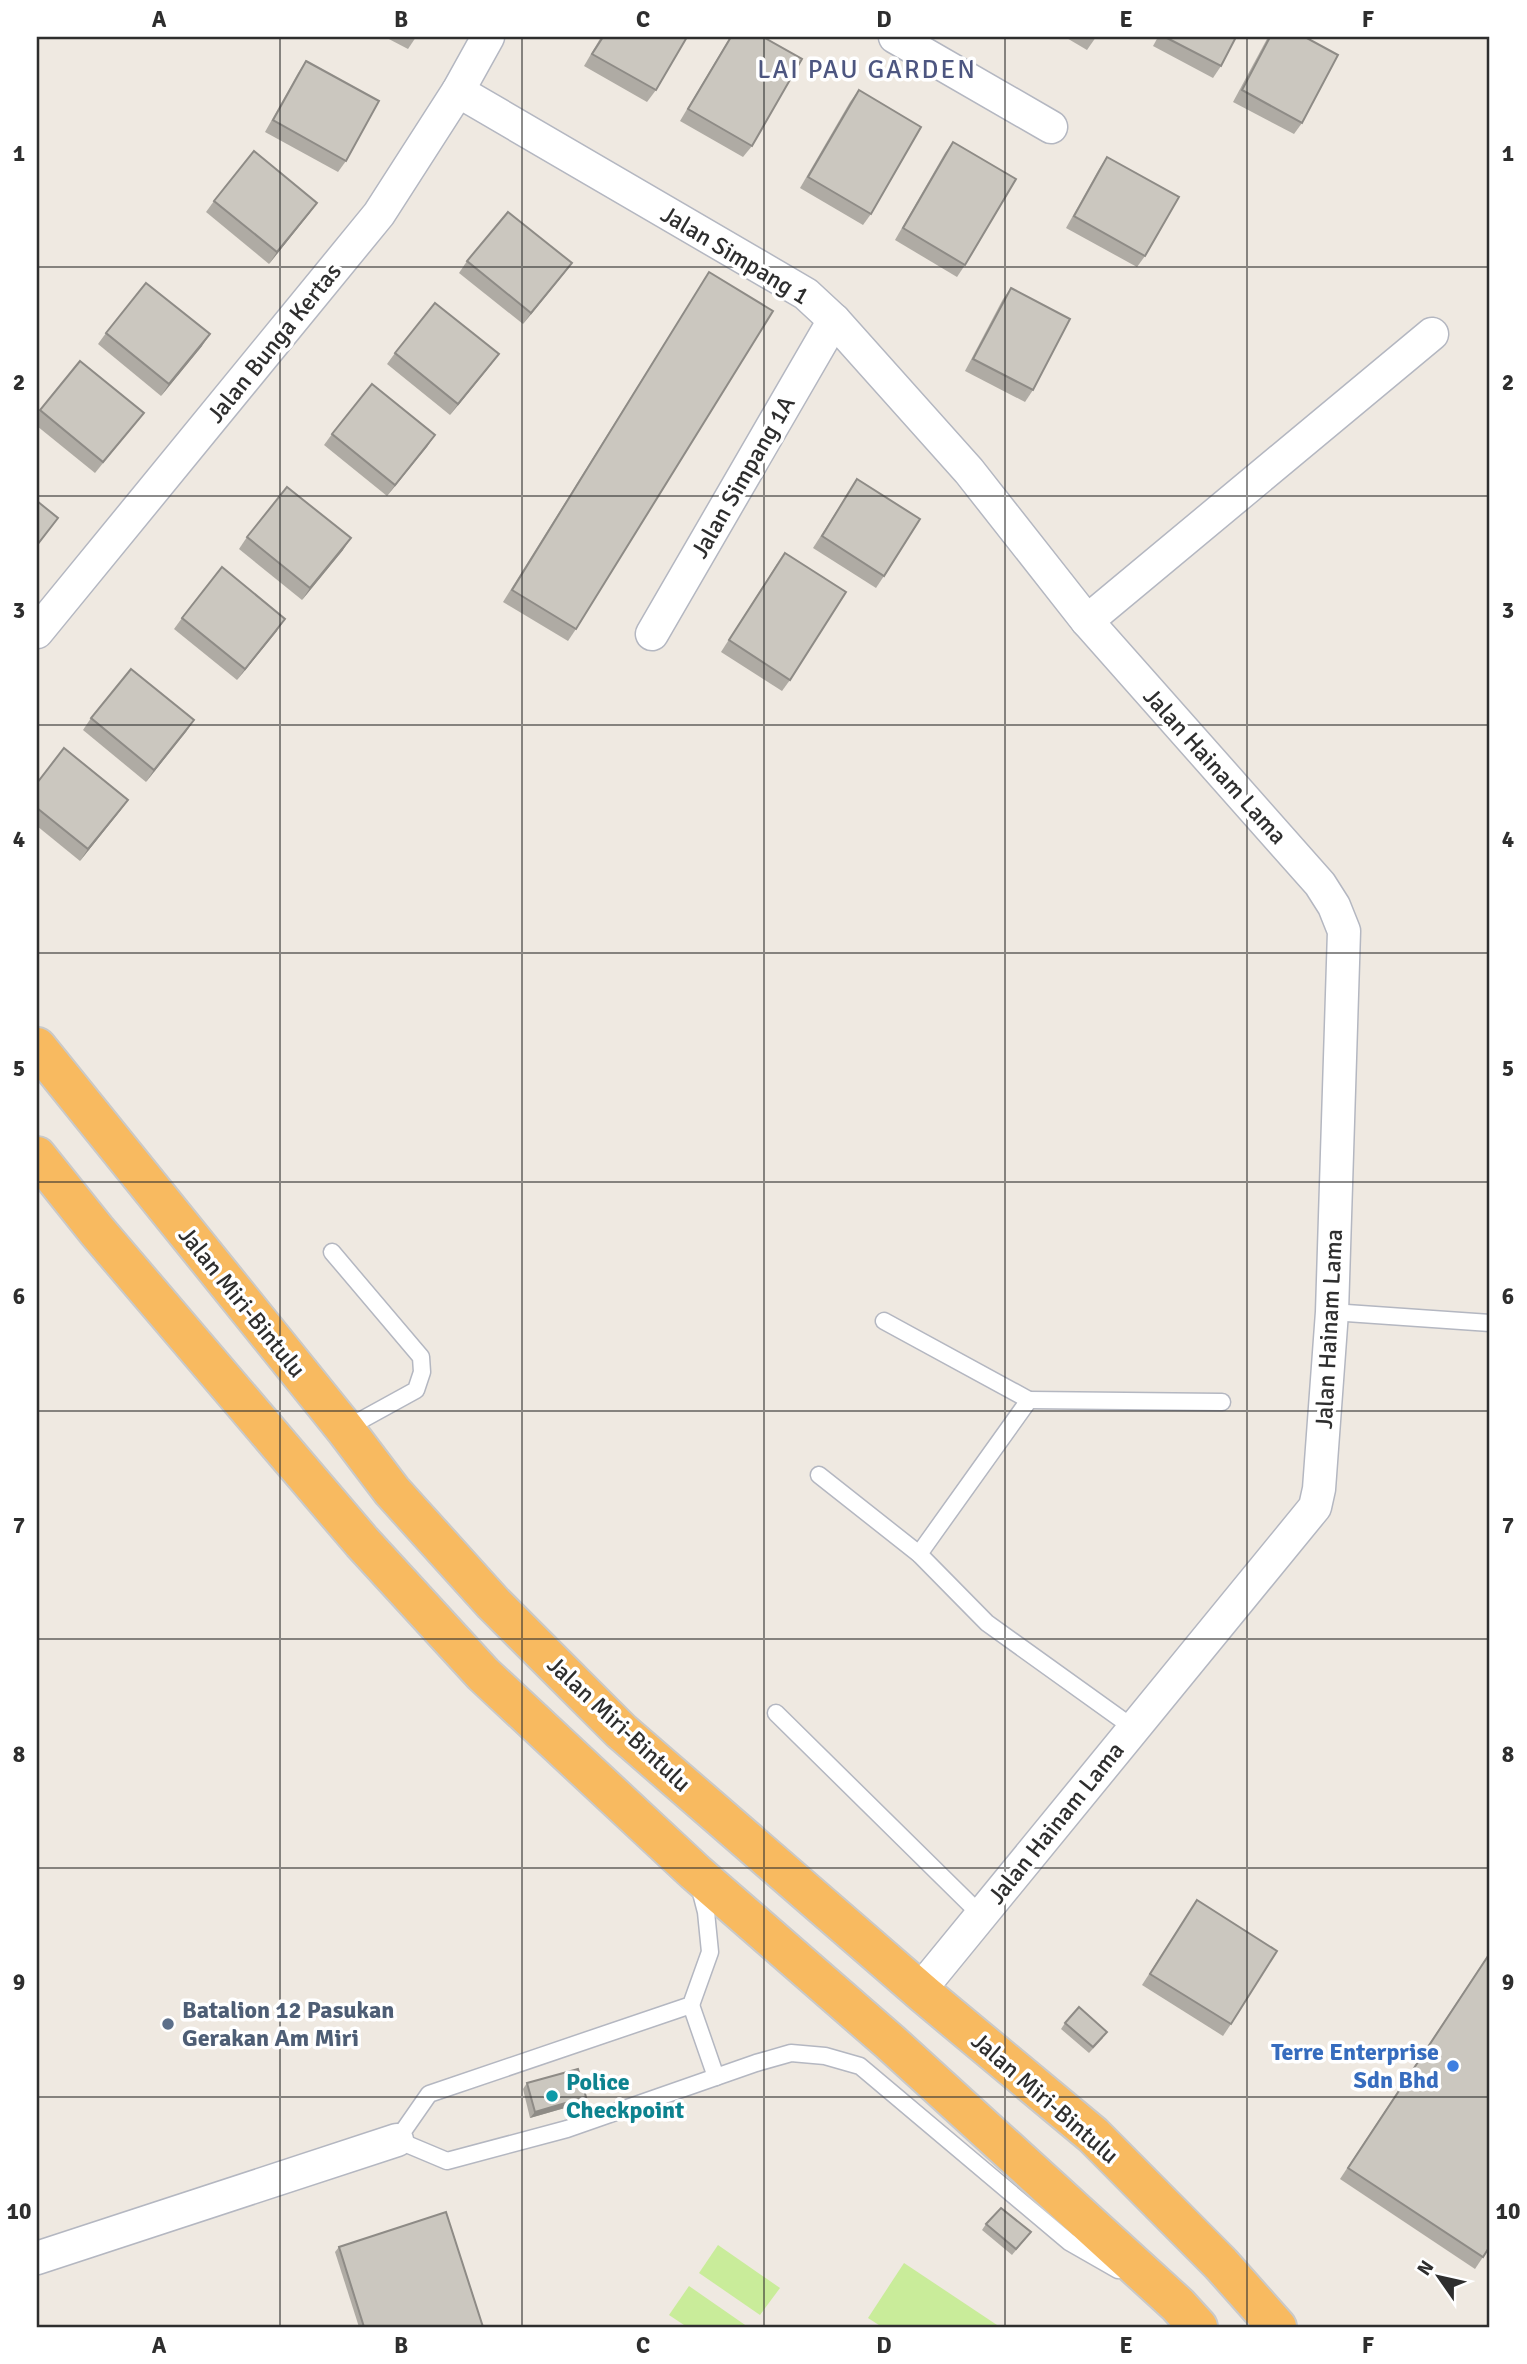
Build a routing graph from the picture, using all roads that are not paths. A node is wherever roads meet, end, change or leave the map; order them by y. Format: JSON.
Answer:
{"nodes":[{"id":1,"x":488,"y":37,"type":"edge"},
{"id":2,"x":895,"y":37,"type":"edge"},
{"id":3,"x":458,"y":91,"type":"junction"},
{"id":4,"x":1051,"y":127,"type":"dead end"},
{"id":5,"x":834,"y":320,"type":"junction"},
{"id":6,"x":1433,"y":334,"type":"dead end"},
{"id":7,"x":1087,"y":621,"type":"junction"},
{"id":8,"x":37,"y":632,"type":"edge"},
{"id":9,"x":652,"y":634,"type":"dead end"},
{"id":10,"x":37,"y":1048,"type":"edge"},
{"id":11,"x":37,"y":1156,"type":"edge"},
{"id":12,"x":332,"y":1252,"type":"dead end"},
{"id":13,"x":1332,"y":1311,"type":"junction"},
{"id":14,"x":884,"y":1321,"type":"dead end"},
{"id":15,"x":1490,"y":1323,"type":"edge"},
{"id":16,"x":1029,"y":1400,"type":"junction"},
{"id":17,"x":1222,"y":1402,"type":"dead end"},
{"id":18,"x":345,"y":1429,"type":"junction"},
{"id":19,"x":819,"y":1475,"type":"dead end"},
{"id":20,"x":919,"y":1554,"type":"junction"},
{"id":21,"x":776,"y":1713,"type":"dead end"},
{"id":22,"x":1132,"y":1727,"type":"junction"},
{"id":23,"x":695,"y":1872,"type":"junction"},
{"id":24,"x":982,"y":1916,"type":"junction"},
{"id":25,"x":920,"y":1990,"type":"junction"},
{"id":26,"x":691,"y":2005,"type":"junction"},
{"id":27,"x":716,"y":2077,"type":"junction"},
{"id":28,"x":397,"y":2140,"type":"junction"},
{"id":29,"x":37,"y":2258,"type":"edge"},
{"id":30,"x":1188,"y":2316,"type":"edge"},
{"id":31,"x":1277,"y":2327,"type":"edge"}],
"edges":[{"from":1,"to":3,"type":"street","name":"Jalan Bunga Kertas"},
{"from":2,"to":4,"type":"street"},
{"from":3,"to":5,"type":"street","name":"Jalan Simpang 1"},
{"from":3,"to":8,"type":"street","name":"Jalan Bunga Kertas"},
{"from":5,"to":7,"type":"street","name":"Jalan Simpang 1"},
{"from":5,"to":9,"type":"street","name":"Jalan Simpang 1A"},
{"from":6,"to":7,"type":"street"},
{"from":7,"to":13,"type":"street","name":"Jalan Hainam Lama"},
{"from":10,"to":18,"type":"highway","name":"Jalan Miri-Bintulu"},
{"from":11,"to":23,"type":"highway"},
{"from":12,"to":18,"type":"lane"},
{"from":13,"to":15,"type":"lane"},
{"from":13,"to":22,"type":"street","name":"Jalan Hainam Lama"},
{"from":14,"to":16,"type":"lane"},
{"from":16,"to":17,"type":"lane"},
{"from":16,"to":20,"type":"lane"},
{"from":18,"to":25,"type":"highway","name":"Jalan Miri-Bintulu"},
{"from":19,"to":20,"type":"lane"},
{"from":20,"to":22,"type":"lane"},
{"from":21,"to":24,"type":"lane"},
{"from":22,"to":24,"type":"street","name":"Jalan Hainam Lama"},
{"from":23,"to":26,"type":"lane"},
{"from":23,"to":30,"type":"highway"},
{"from":24,"to":25,"type":"street","name":"Jalan Hainam Lama"},
{"from":25,"to":31,"type":"highway","name":"Jalan Miri-Bintulu"},
{"from":26,"to":27,"type":"lane"},
{"from":26,"to":28,"type":"lane"},
{"from":27,"to":28,"type":"lane"},
{"from":27,"to":30,"type":"lane"},
{"from":28,"to":29,"type":"street"}]}
